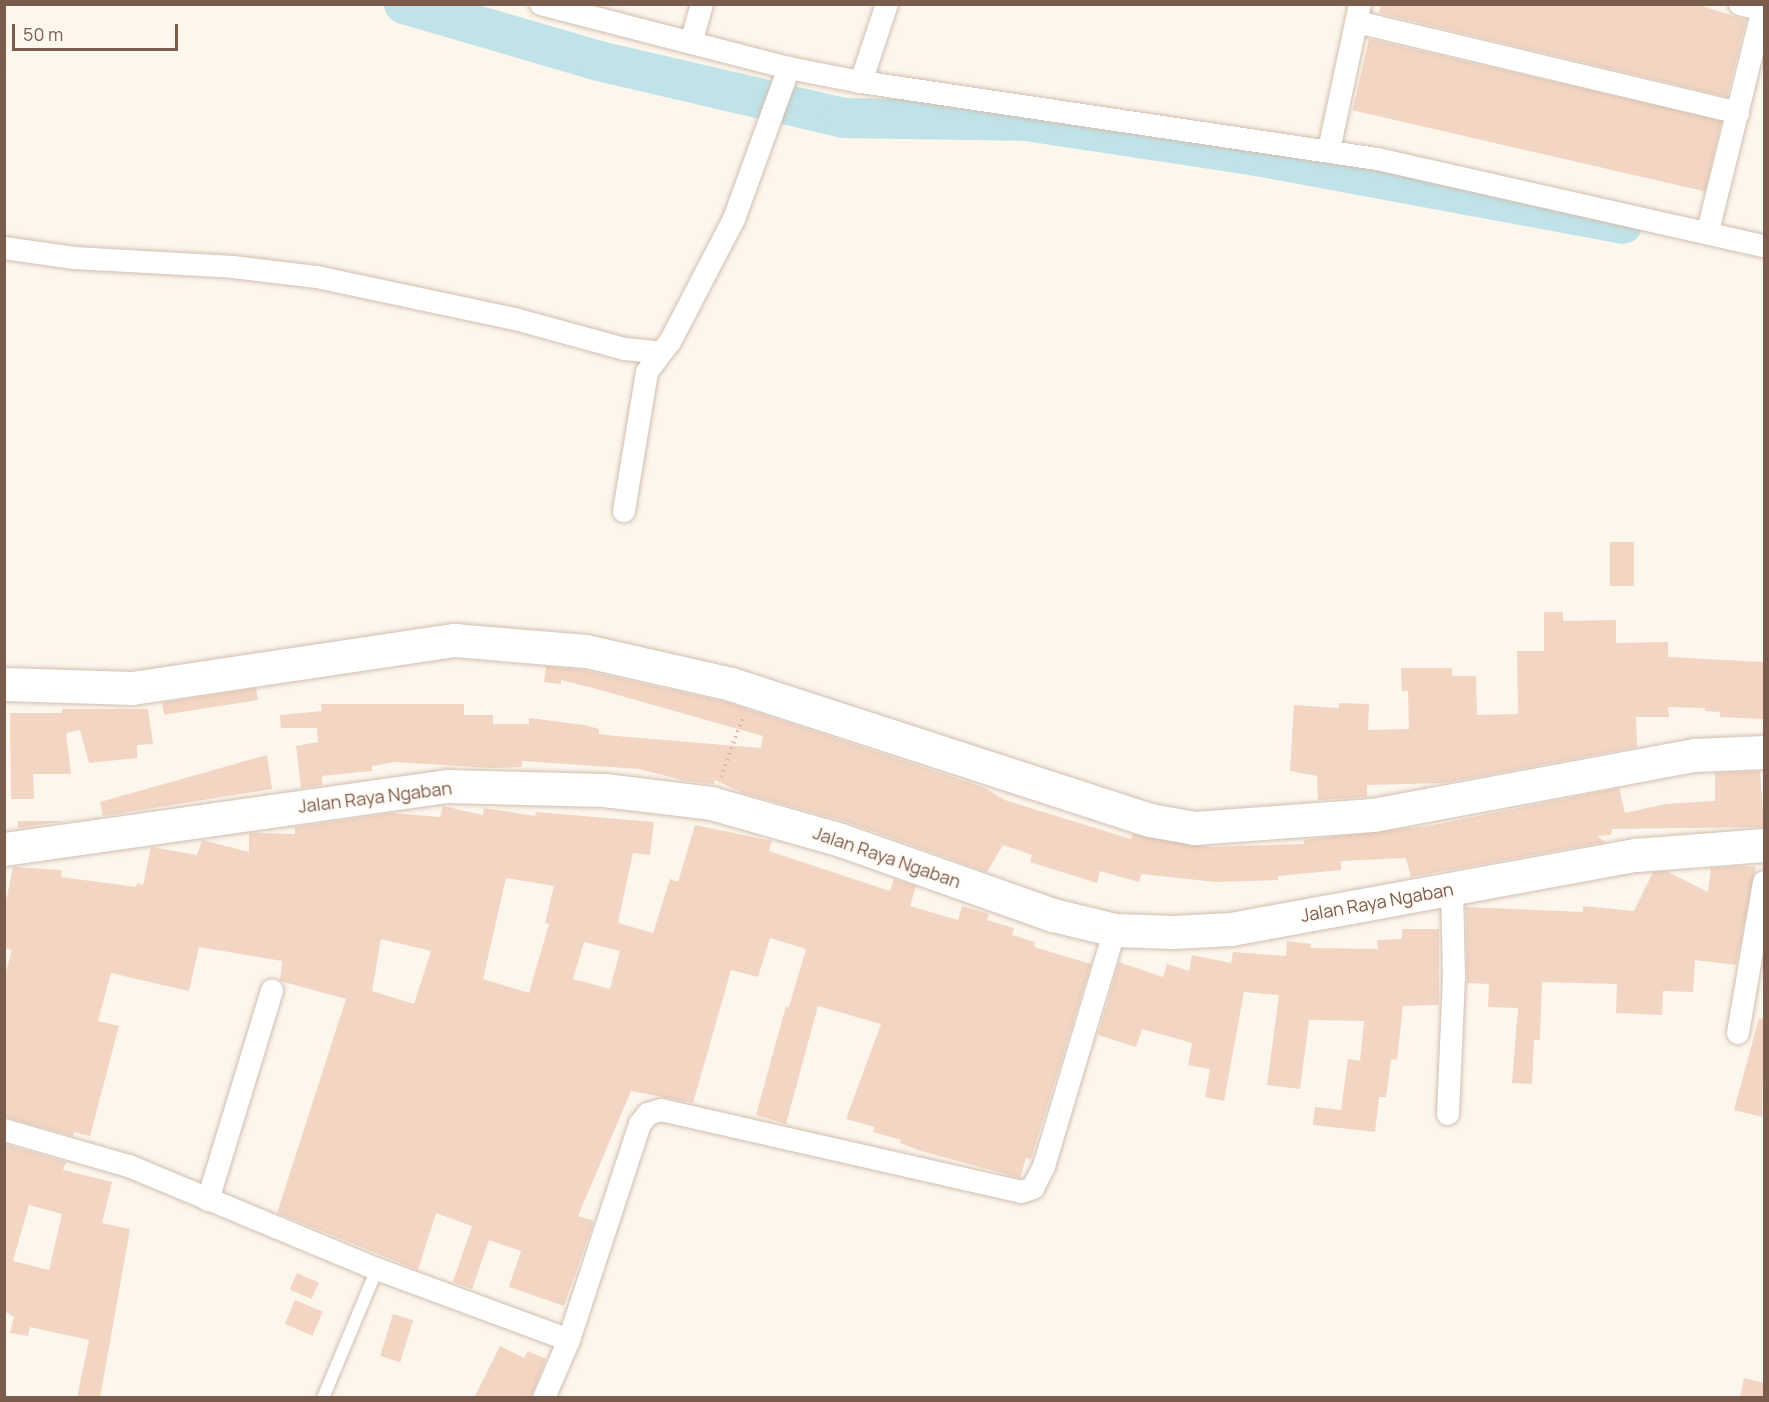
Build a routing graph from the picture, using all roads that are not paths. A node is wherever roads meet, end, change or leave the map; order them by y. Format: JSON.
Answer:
{"nodes":[{"id":1,"x":542,"y":4,"type":"edge"},
{"id":2,"x":702,"y":4,"type":"edge"},
{"id":3,"x":886,"y":4,"type":"edge"},
{"id":4,"x":1740,"y":4,"type":"edge"},
{"id":5,"x":1764,"y":7,"type":"edge"},
{"id":6,"x":1359,"y":13,"type":"edge"},
{"id":7,"x":691,"y":43,"type":"junction"},
{"id":8,"x":789,"y":68,"type":"junction"},
{"id":9,"x":861,"y":82,"type":"junction"},
{"id":10,"x":1738,"y":113,"type":"junction"},
{"id":11,"x":1329,"y":150,"type":"junction"},
{"id":12,"x":1708,"y":231,"type":"junction"},
{"id":13,"x":1764,"y":246,"type":"edge"},
{"id":14,"x":4,"y":248,"type":"edge"},
{"id":15,"x":661,"y":353,"type":"junction"},
{"id":16,"x":624,"y":511,"type":"dead end"},
{"id":17,"x":4,"y":684,"type":"edge"},
{"id":18,"x":1764,"y":752,"type":"edge"},
{"id":19,"x":1764,"y":845,"type":"edge"},
{"id":20,"x":5,"y":853,"type":"edge"},
{"id":21,"x":1764,"y":882,"type":"edge"},
{"id":22,"x":1452,"y":888,"type":"junction"},
{"id":23,"x":1115,"y":930,"type":"junction"},
{"id":24,"x":272,"y":992,"type":"dead end"},
{"id":25,"x":1738,"y":1033,"type":"dead end"},
{"id":26,"x":1448,"y":1114,"type":"dead end"},
{"id":27,"x":4,"y":1130,"type":"edge"},
{"id":28,"x":208,"y":1200,"type":"junction"},
{"id":29,"x":377,"y":1269,"type":"junction"},
{"id":30,"x":569,"y":1340,"type":"junction"},
{"id":31,"x":323,"y":1398,"type":"edge"},
{"id":32,"x":544,"y":1398,"type":"edge"}],
"edges":[{"from":1,"to":7,"type":"street"},
{"from":2,"to":7,"type":"street"},
{"from":3,"to":9,"type":"street"},
{"from":4,"to":5,"type":"street"},
{"from":5,"to":10,"type":"street"},
{"from":6,"to":10,"type":"street"},
{"from":6,"to":11,"type":"street"},
{"from":7,"to":8,"type":"street"},
{"from":8,"to":9,"type":"street"},
{"from":8,"to":15,"type":"street"},
{"from":9,"to":11,"type":"street"},
{"from":10,"to":12,"type":"street"},
{"from":11,"to":12,"type":"street"},
{"from":12,"to":13,"type":"street"},
{"from":14,"to":15,"type":"street"},
{"from":15,"to":16,"type":"street"},
{"from":17,"to":18,"type":"street"},
{"from":19,"to":22,"type":"street","name":"Jalan Raya Ngaban"},
{"from":20,"to":23,"type":"street","name":"Jalan Raya Ngaban"},
{"from":21,"to":25,"type":"street"},
{"from":22,"to":23,"type":"street","name":"Jalan Raya Ngaban"},
{"from":22,"to":26,"type":"street"},
{"from":23,"to":30,"type":"street"},
{"from":24,"to":28,"type":"street"},
{"from":27,"to":28,"type":"street"},
{"from":28,"to":29,"type":"street"},
{"from":29,"to":30,"type":"street"},
{"from":29,"to":31,"type":"lane"},
{"from":30,"to":32,"type":"street"}]}
